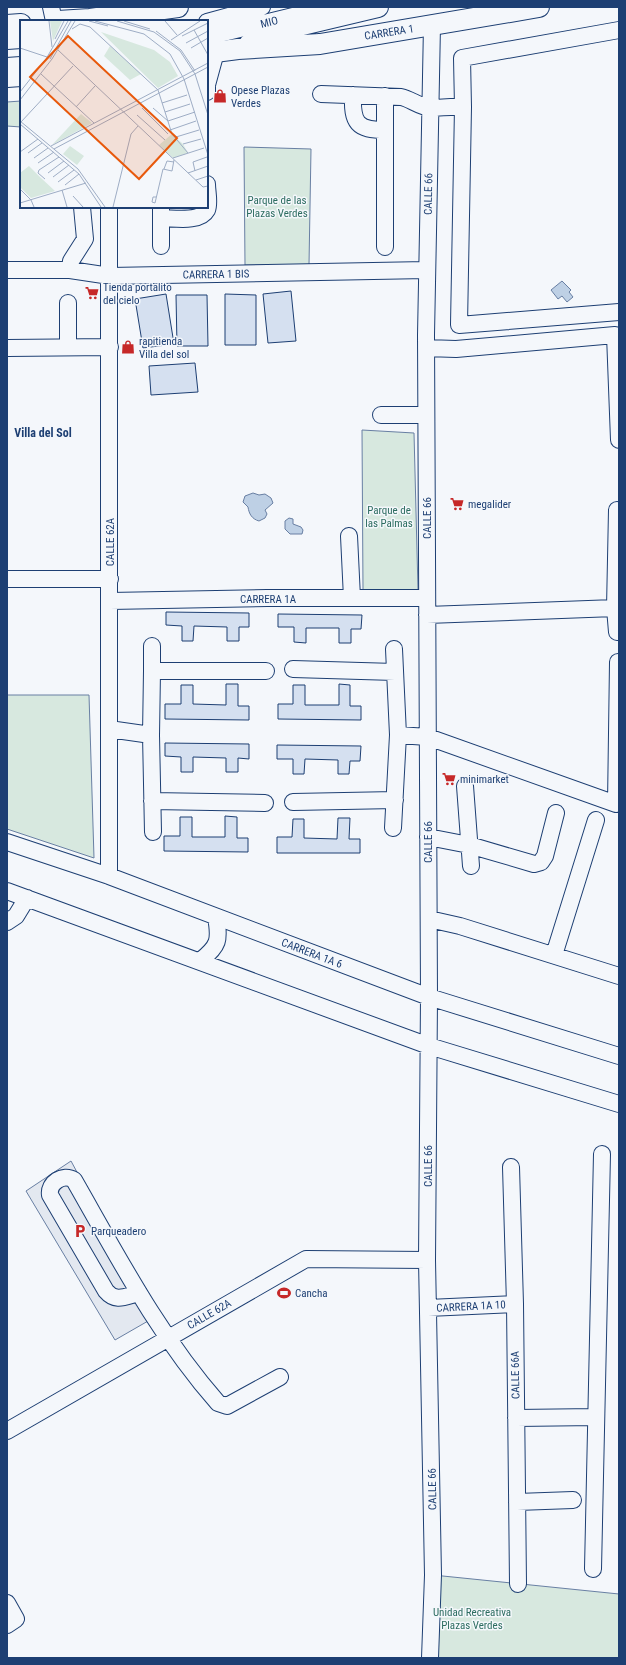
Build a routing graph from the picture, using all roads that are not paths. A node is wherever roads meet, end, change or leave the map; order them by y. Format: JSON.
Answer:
{"nodes":[{"id":1,"x":51,"y":7,"type":"edge"},
{"id":2,"x":178,"y":7,"type":"edge"},
{"id":3,"x":262,"y":7,"type":"edge"},
{"id":4,"x":330,"y":7,"type":"edge"},
{"id":5,"x":378,"y":7,"type":"edge"},
{"id":6,"x":466,"y":7,"type":"edge"},
{"id":7,"x":539,"y":7,"type":"edge"},
{"id":8,"x":54,"y":20,"type":"edge"},
{"id":9,"x":74,"y":20,"type":"edge"},
{"id":10,"x":208,"y":22,"type":"edge"},
{"id":11,"x":20,"y":24,"type":"edge"},
{"id":12,"x":7,"y":25,"type":"edge"},
{"id":13,"x":432,"y":25,"type":"junction"},
{"id":14,"x":619,"y":30,"type":"edge"},
{"id":15,"x":20,"y":40,"type":"edge"},
{"id":16,"x":7,"y":41,"type":"edge"},
{"id":17,"x":210,"y":47,"type":"edge"},
{"id":18,"x":268,"y":47,"type":"junction"},
{"id":19,"x":238,"y":49,"type":"junction"},
{"id":20,"x":20,"y":65,"type":"edge"},
{"id":21,"x":7,"y":66,"type":"edge"},
{"id":22,"x":208,"y":72,"type":"edge"},
{"id":23,"x":20,"y":76,"type":"edge"},
{"id":24,"x":7,"y":77,"type":"edge"},
{"id":25,"x":321,"y":94,"type":"dead end"},
{"id":26,"x":353,"y":95,"type":"junction"},
{"id":27,"x":385,"y":96,"type":"junction"},
{"id":28,"x":462,"y":107,"type":"junction"},
{"id":29,"x":430,"y":108,"type":"junction"},
{"id":30,"x":385,"y":130,"type":"junction"},
{"id":31,"x":82,"y":208,"type":"edge"},
{"id":32,"x":109,"y":208,"type":"edge"},
{"id":33,"x":207,"y":208,"type":"edge"},
{"id":34,"x":161,"y":213,"type":"edge"},
{"id":35,"x":161,"y":246,"type":"dead end"},
{"id":36,"x":385,"y":247,"type":"dead end"},
{"id":37,"x":7,"y":270,"type":"edge"},
{"id":38,"x":70,"y":270,"type":"junction"},
{"id":39,"x":426,"y":270,"type":"junction"},
{"id":40,"x":110,"y":276,"type":"junction"},
{"id":41,"x":68,"y":303,"type":"dead end"},
{"id":42,"x":619,"y":312,"type":"edge"},
{"id":43,"x":68,"y":347,"type":"junction"},
{"id":44,"x":110,"y":347,"type":"junction"},
{"id":45,"x":7,"y":348,"type":"edge"},
{"id":46,"x":426,"y":348,"type":"junction"},
{"id":47,"x":381,"y":415,"type":"dead end"},
{"id":48,"x":426,"y":415,"type":"junction"},
{"id":49,"x":619,"y":440,"type":"edge"},
{"id":50,"x":617,"y":510,"type":"dead end"},
{"id":51,"x":349,"y":536,"type":"dead end"},
{"id":52,"x":110,"y":578,"type":"junction"},
{"id":53,"x":7,"y":579,"type":"edge"},
{"id":54,"x":352,"y":598,"type":"junction"},
{"id":55,"x":427,"y":598,"type":"junction"},
{"id":56,"x":110,"y":601,"type":"junction"},
{"id":57,"x":615,"y":608,"type":"junction"},
{"id":58,"x":427,"y":616,"type":"junction"},
{"id":59,"x":617,"y":632,"type":"dead end"},
{"id":60,"x":152,"y":646,"type":"dead end"},
{"id":61,"x":394,"y":648,"type":"dead end"},
{"id":62,"x":618,"y":662,"type":"edge"},
{"id":63,"x":293,"y":669,"type":"dead end"},
{"id":64,"x":152,"y":671,"type":"junction"},
{"id":65,"x":266,"y":671,"type":"dead end"},
{"id":66,"x":395,"y":672,"type":"junction"},
{"id":67,"x":109,"y":730,"type":"junction"},
{"id":68,"x":151,"y":735,"type":"junction"},
{"id":69,"x":398,"y":736,"type":"junction"},
{"id":70,"x":428,"y":737,"type":"junction"},
{"id":71,"x":465,"y":786,"type":"dead end"},
{"id":72,"x":395,"y":800,"type":"junction"},
{"id":73,"x":152,"y":801,"type":"junction"},
{"id":74,"x":293,"y":802,"type":"dead end"},
{"id":75,"x":265,"y":803,"type":"dead end"},
{"id":76,"x":556,"y":814,"type":"dead end"},
{"id":77,"x":596,"y":820,"type":"dead end"},
{"id":78,"x":393,"y":828,"type":"dead end"},
{"id":79,"x":153,"y":832,"type":"dead end"},
{"id":80,"x":428,"y":837,"type":"junction"},
{"id":81,"x":7,"y":842,"type":"edge"},
{"id":82,"x":469,"y":845,"type":"junction"},
{"id":83,"x":471,"y":866,"type":"dead end"},
{"id":84,"x":110,"y":876,"type":"junction"},
{"id":85,"x":7,"y":891,"type":"edge"},
{"id":86,"x":27,"y":898,"type":"junction"},
{"id":87,"x":216,"y":917,"type":"junction"},
{"id":88,"x":429,"y":919,"type":"junction"},
{"id":89,"x":7,"y":922,"type":"edge"},
{"id":90,"x":554,"y":955,"type":"junction"},
{"id":91,"x":200,"y":961,"type":"junction"},
{"id":92,"x":619,"y":976,"type":"edge"},
{"id":93,"x":429,"y":997,"type":"junction"},
{"id":94,"x":429,"y":1046,"type":"junction"},
{"id":95,"x":619,"y":1056,"type":"edge"},
{"id":96,"x":619,"y":1104,"type":"edge"},
{"id":97,"x":602,"y":1154,"type":"dead end"},
{"id":98,"x":511,"y":1167,"type":"dead end"},
{"id":99,"x":427,"y":1260,"type":"junction"},
{"id":100,"x":139,"y":1293,"type":"junction"},
{"id":101,"x":515,"y":1304,"type":"junction"},
{"id":102,"x":428,"y":1308,"type":"junction"},
{"id":103,"x":168,"y":1339,"type":"junction"},
{"id":104,"x":280,"y":1377,"type":"dead end"},
{"id":105,"x":596,"y":1417,"type":"junction"},
{"id":106,"x":516,"y":1418,"type":"junction"},
{"id":107,"x":7,"y":1431,"type":"edge"},
{"id":108,"x":573,"y":1500,"type":"dead end"},
{"id":109,"x":517,"y":1502,"type":"junction"},
{"id":110,"x":593,"y":1569,"type":"dead end"},
{"id":111,"x":518,"y":1584,"type":"dead end"},
{"id":112,"x":7,"y":1603,"type":"edge"},
{"id":113,"x":7,"y":1625,"type":"edge"},
{"id":114,"x":430,"y":1658,"type":"edge"}],
"edges":[{"from":1,"to":8,"type":"street"},
{"from":2,"to":9,"type":"main road"},
{"from":3,"to":10,"type":"street","name":"MIO"},
{"from":4,"to":17,"type":"street","name":"MIO"},
{"from":5,"to":19,"type":"main road","name":"CARRERA 1"},
{"from":6,"to":18,"type":"main road"},
{"from":7,"to":13,"type":"main road","name":"CARRERA 1"},
{"from":11,"to":12,"type":"main road"},
{"from":13,"to":18,"type":"main road","name":"CARRERA 1"},
{"from":13,"to":29,"type":"street","name":"CALLE 66"},
{"from":14,"to":28,"type":"street"},
{"from":15,"to":16,"type":"street"},
{"from":17,"to":19,"type":"main road","name":"CARRERA 1"},
{"from":17,"to":22,"type":"street"},
{"from":18,"to":19,"type":"main road","name":"CARRERA 1"},
{"from":20,"to":21,"type":"street"},
{"from":23,"to":24,"type":"main road"},
{"from":25,"to":26,"type":"street"},
{"from":26,"to":27,"type":"street"},
{"from":26,"to":30,"type":"street"},
{"from":27,"to":29,"type":"street"},
{"from":27,"to":30,"type":"street"},
{"from":28,"to":29,"type":"street"},
{"from":28,"to":42,"type":"street"},
{"from":29,"to":39,"type":"street","name":"CALLE 66"},
{"from":30,"to":36,"type":"street"},
{"from":31,"to":38,"type":"street"},
{"from":32,"to":40,"type":"street","name":"CALLE 62A"},
{"from":33,"to":34,"type":"street"},
{"from":34,"to":35,"type":"street"},
{"from":37,"to":38,"type":"street","name":"CARRERA 1 BIS"},
{"from":38,"to":40,"type":"street","name":"CARRERA 1 BIS"},
{"from":39,"to":40,"type":"street","name":"CARRERA 1 BIS"},
{"from":39,"to":46,"type":"street","name":"CALLE 66"},
{"from":40,"to":44,"type":"street","name":"CALLE 62A"},
{"from":41,"to":43,"type":"street"},
{"from":43,"to":44,"type":"street"},
{"from":43,"to":45,"type":"street"},
{"from":44,"to":52,"type":"street","name":"CALLE 62A"},
{"from":46,"to":48,"type":"street","name":"CALLE 66"},
{"from":46,"to":49,"type":"street"},
{"from":47,"to":48,"type":"street"},
{"from":48,"to":55,"type":"street","name":"CALLE 66"},
{"from":50,"to":57,"type":"street"},
{"from":51,"to":54,"type":"street"},
{"from":52,"to":53,"type":"street"},
{"from":52,"to":56,"type":"street","name":"CALLE 62A"},
{"from":54,"to":55,"type":"street","name":"CARRERA 1A"},
{"from":54,"to":56,"type":"street","name":"CARRERA 1A"},
{"from":55,"to":58,"type":"street","name":"CALLE 66"},
{"from":56,"to":67,"type":"street","name":"CALLE 62A"},
{"from":57,"to":58,"type":"street"},
{"from":57,"to":59,"type":"street"},
{"from":58,"to":70,"type":"street","name":"CALLE 66"},
{"from":60,"to":64,"type":"street"},
{"from":61,"to":66,"type":"street"},
{"from":62,"to":70,"type":"street"},
{"from":63,"to":66,"type":"street"},
{"from":64,"to":65,"type":"street"},
{"from":64,"to":68,"type":"street"},
{"from":66,"to":69,"type":"street"},
{"from":67,"to":68,"type":"street"},
{"from":67,"to":84,"type":"street","name":"CALLE 62A"},
{"from":68,"to":73,"type":"street"},
{"from":69,"to":70,"type":"street"},
{"from":69,"to":72,"type":"street"},
{"from":70,"to":80,"type":"street","name":"CALLE 66"},
{"from":71,"to":82,"type":"street"},
{"from":72,"to":74,"type":"street"},
{"from":72,"to":78,"type":"street"},
{"from":73,"to":75,"type":"street"},
{"from":73,"to":79,"type":"street"},
{"from":76,"to":82,"type":"street"},
{"from":77,"to":90,"type":"street"},
{"from":80,"to":82,"type":"street"},
{"from":80,"to":88,"type":"street","name":"CALLE 66"},
{"from":81,"to":84,"type":"street","name":"CARRERA 1A 6"},
{"from":82,"to":83,"type":"street"},
{"from":84,"to":87,"type":"street","name":"CARRERA 1A 6"},
{"from":85,"to":86,"type":"street"},
{"from":86,"to":89,"type":"street"},
{"from":86,"to":91,"type":"street"},
{"from":87,"to":91,"type":"street"},
{"from":87,"to":93,"type":"street","name":"CARRERA 1A 6"},
{"from":88,"to":90,"type":"street"},
{"from":88,"to":93,"type":"street","name":"CALLE 66"},
{"from":90,"to":92,"type":"street"},
{"from":91,"to":94,"type":"street"},
{"from":93,"to":94,"type":"street","name":"CALLE 66"},
{"from":93,"to":95,"type":"street","name":"CARRERA 1A 6"},
{"from":94,"to":96,"type":"street"},
{"from":94,"to":99,"type":"street","name":"CALLE 66"},
{"from":97,"to":105,"type":"street"},
{"from":98,"to":101,"type":"street","name":"CALLE 66A"},
{"from":99,"to":102,"type":"street","name":"CALLE 66"},
{"from":99,"to":103,"type":"street","name":"CALLE 62A"},
{"from":100,"to":100,"type":"street"},
{"from":100,"to":103,"type":"street"},
{"from":101,"to":102,"type":"street","name":"CARRERA 1A 10"},
{"from":101,"to":106,"type":"street","name":"CALLE 66A"},
{"from":102,"to":114,"type":"street","name":"CALLE 66"},
{"from":103,"to":104,"type":"street"},
{"from":103,"to":107,"type":"street","name":"CALLE 62A"},
{"from":105,"to":106,"type":"street"},
{"from":105,"to":110,"type":"street"},
{"from":106,"to":109,"type":"street","name":"CALLE 66A"},
{"from":108,"to":109,"type":"street"},
{"from":109,"to":111,"type":"street","name":"CALLE 66A"},
{"from":112,"to":113,"type":"street"}]}
